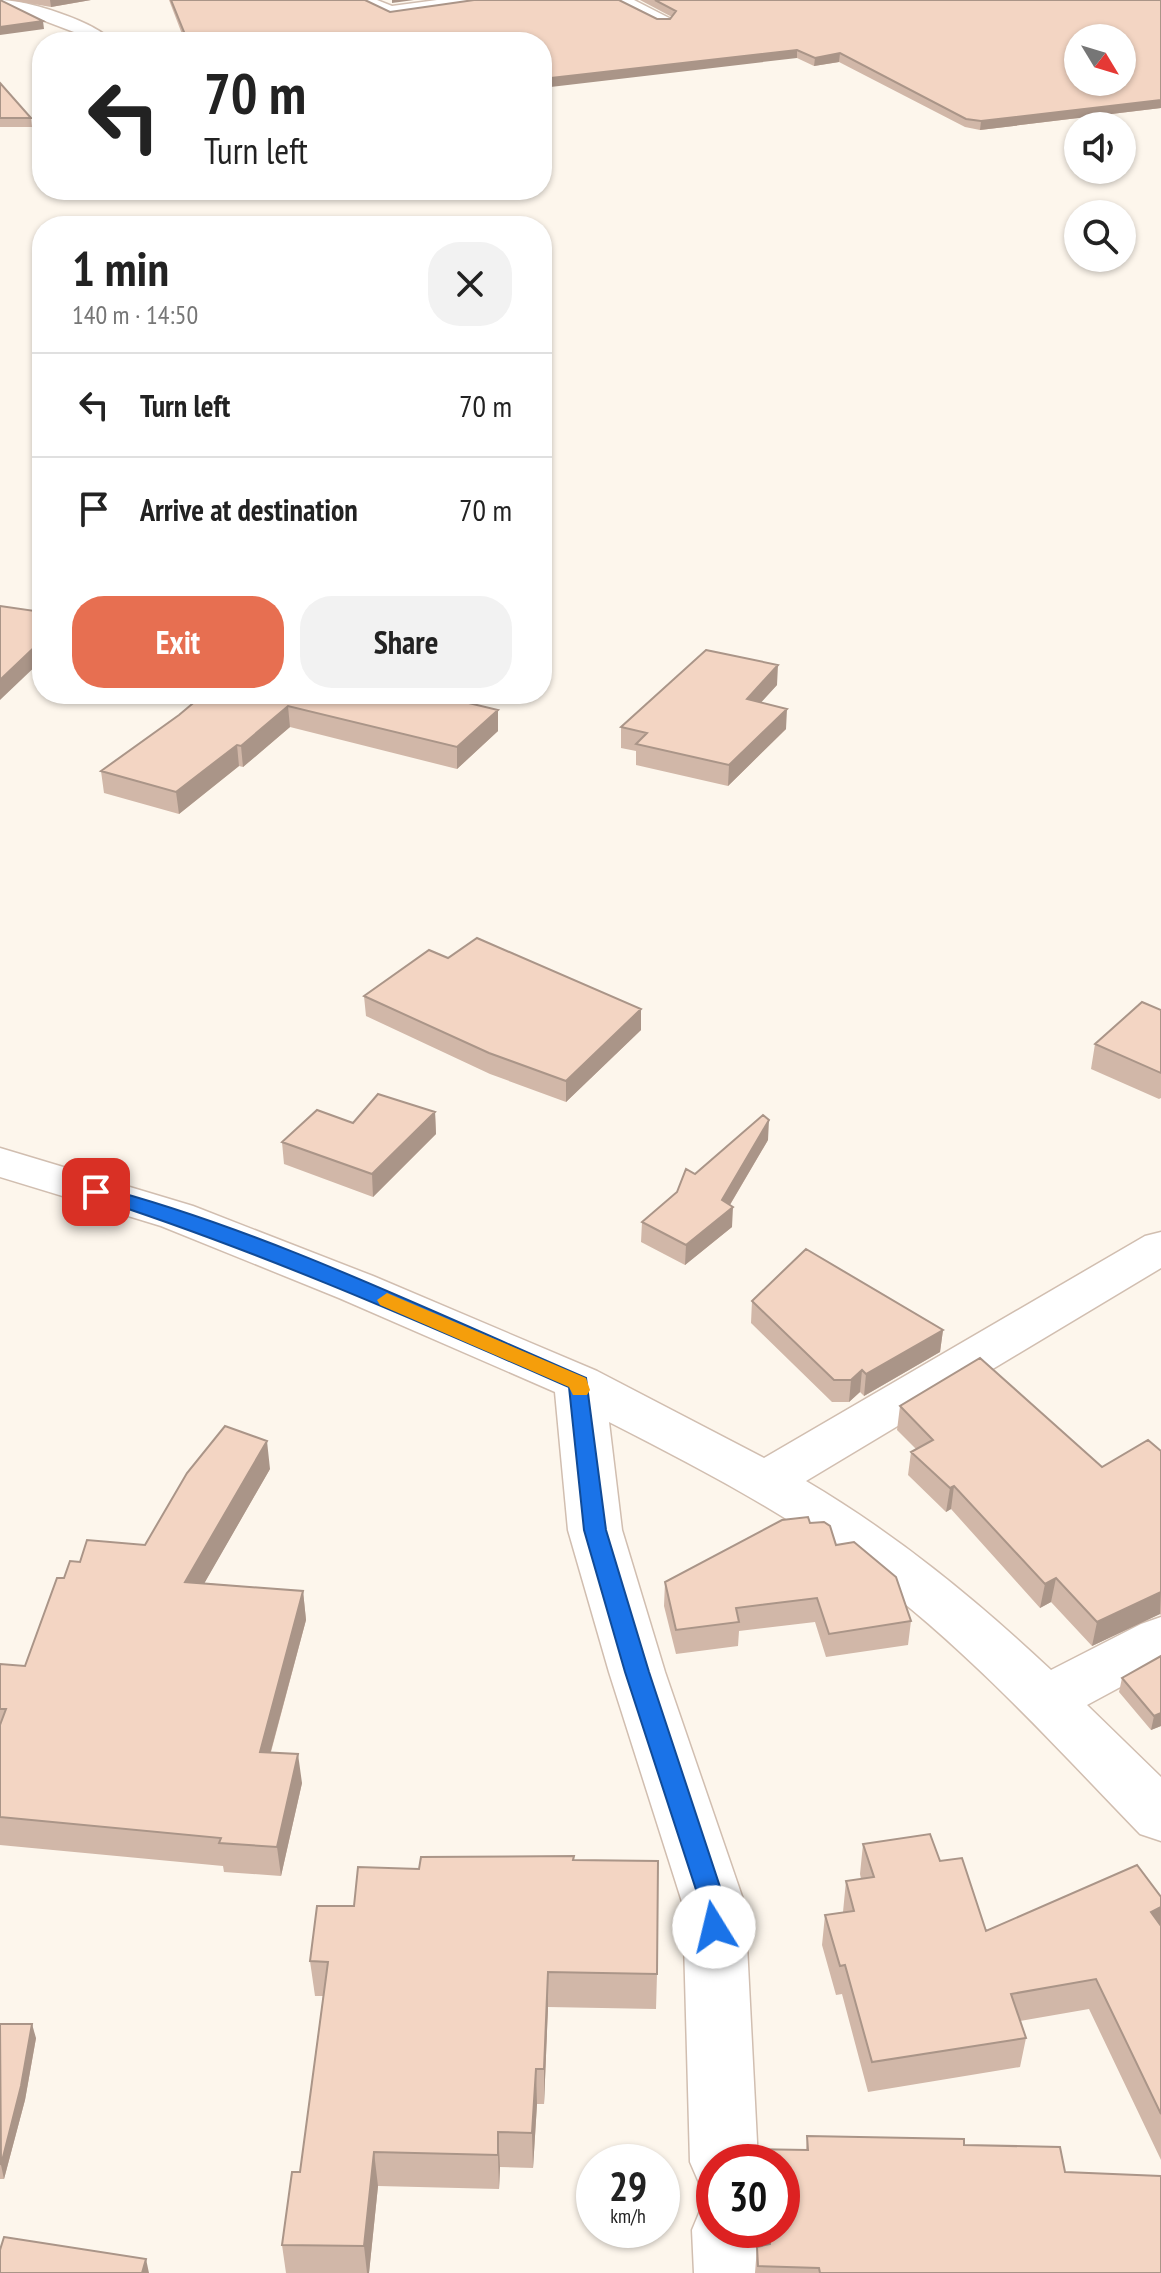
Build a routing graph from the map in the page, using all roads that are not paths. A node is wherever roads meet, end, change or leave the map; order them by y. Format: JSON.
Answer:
{"nodes":[{"id":1,"x":5,"y":0,"type":"edge"},
{"id":2,"x":362,"y":0,"type":"edge"},
{"id":3,"x":474,"y":0,"type":"edge"},
{"id":4,"x":619,"y":0,"type":"edge"},
{"id":5,"x":664,"y":20,"type":"edge"},
{"id":6,"x":87,"y":32,"type":"edge"},
{"id":7,"x":0,"y":1162,"type":"edge"},
{"id":8,"x":1161,"y":1247,"type":"edge"},
{"id":9,"x":579,"y":1383,"type":"junction"},
{"id":10,"x":767,"y":1480,"type":"junction"},
{"id":11,"x":1161,"y":1639,"type":"edge"},
{"id":12,"x":1045,"y":1700,"type":"junction"},
{"id":13,"x":1161,"y":1816,"type":"edge"},
{"id":14,"x":723,"y":2144,"type":"edge"},
{"id":15,"x":728,"y":2248,"type":"edge"},
{"id":16,"x":729,"y":2273,"type":"edge"}],
"edges":[{"from":1,"to":6,"type":"street"},
{"from":2,"to":3,"type":"street"},
{"from":4,"to":5,"type":"street"},
{"from":7,"to":9,"type":"street"},
{"from":8,"to":10,"type":"street"},
{"from":9,"to":10,"type":"street"},
{"from":9,"to":14,"type":"street"},
{"from":10,"to":12,"type":"street"},
{"from":11,"to":12,"type":"street"},
{"from":12,"to":13,"type":"street"},
{"from":15,"to":16,"type":"street"}]}
